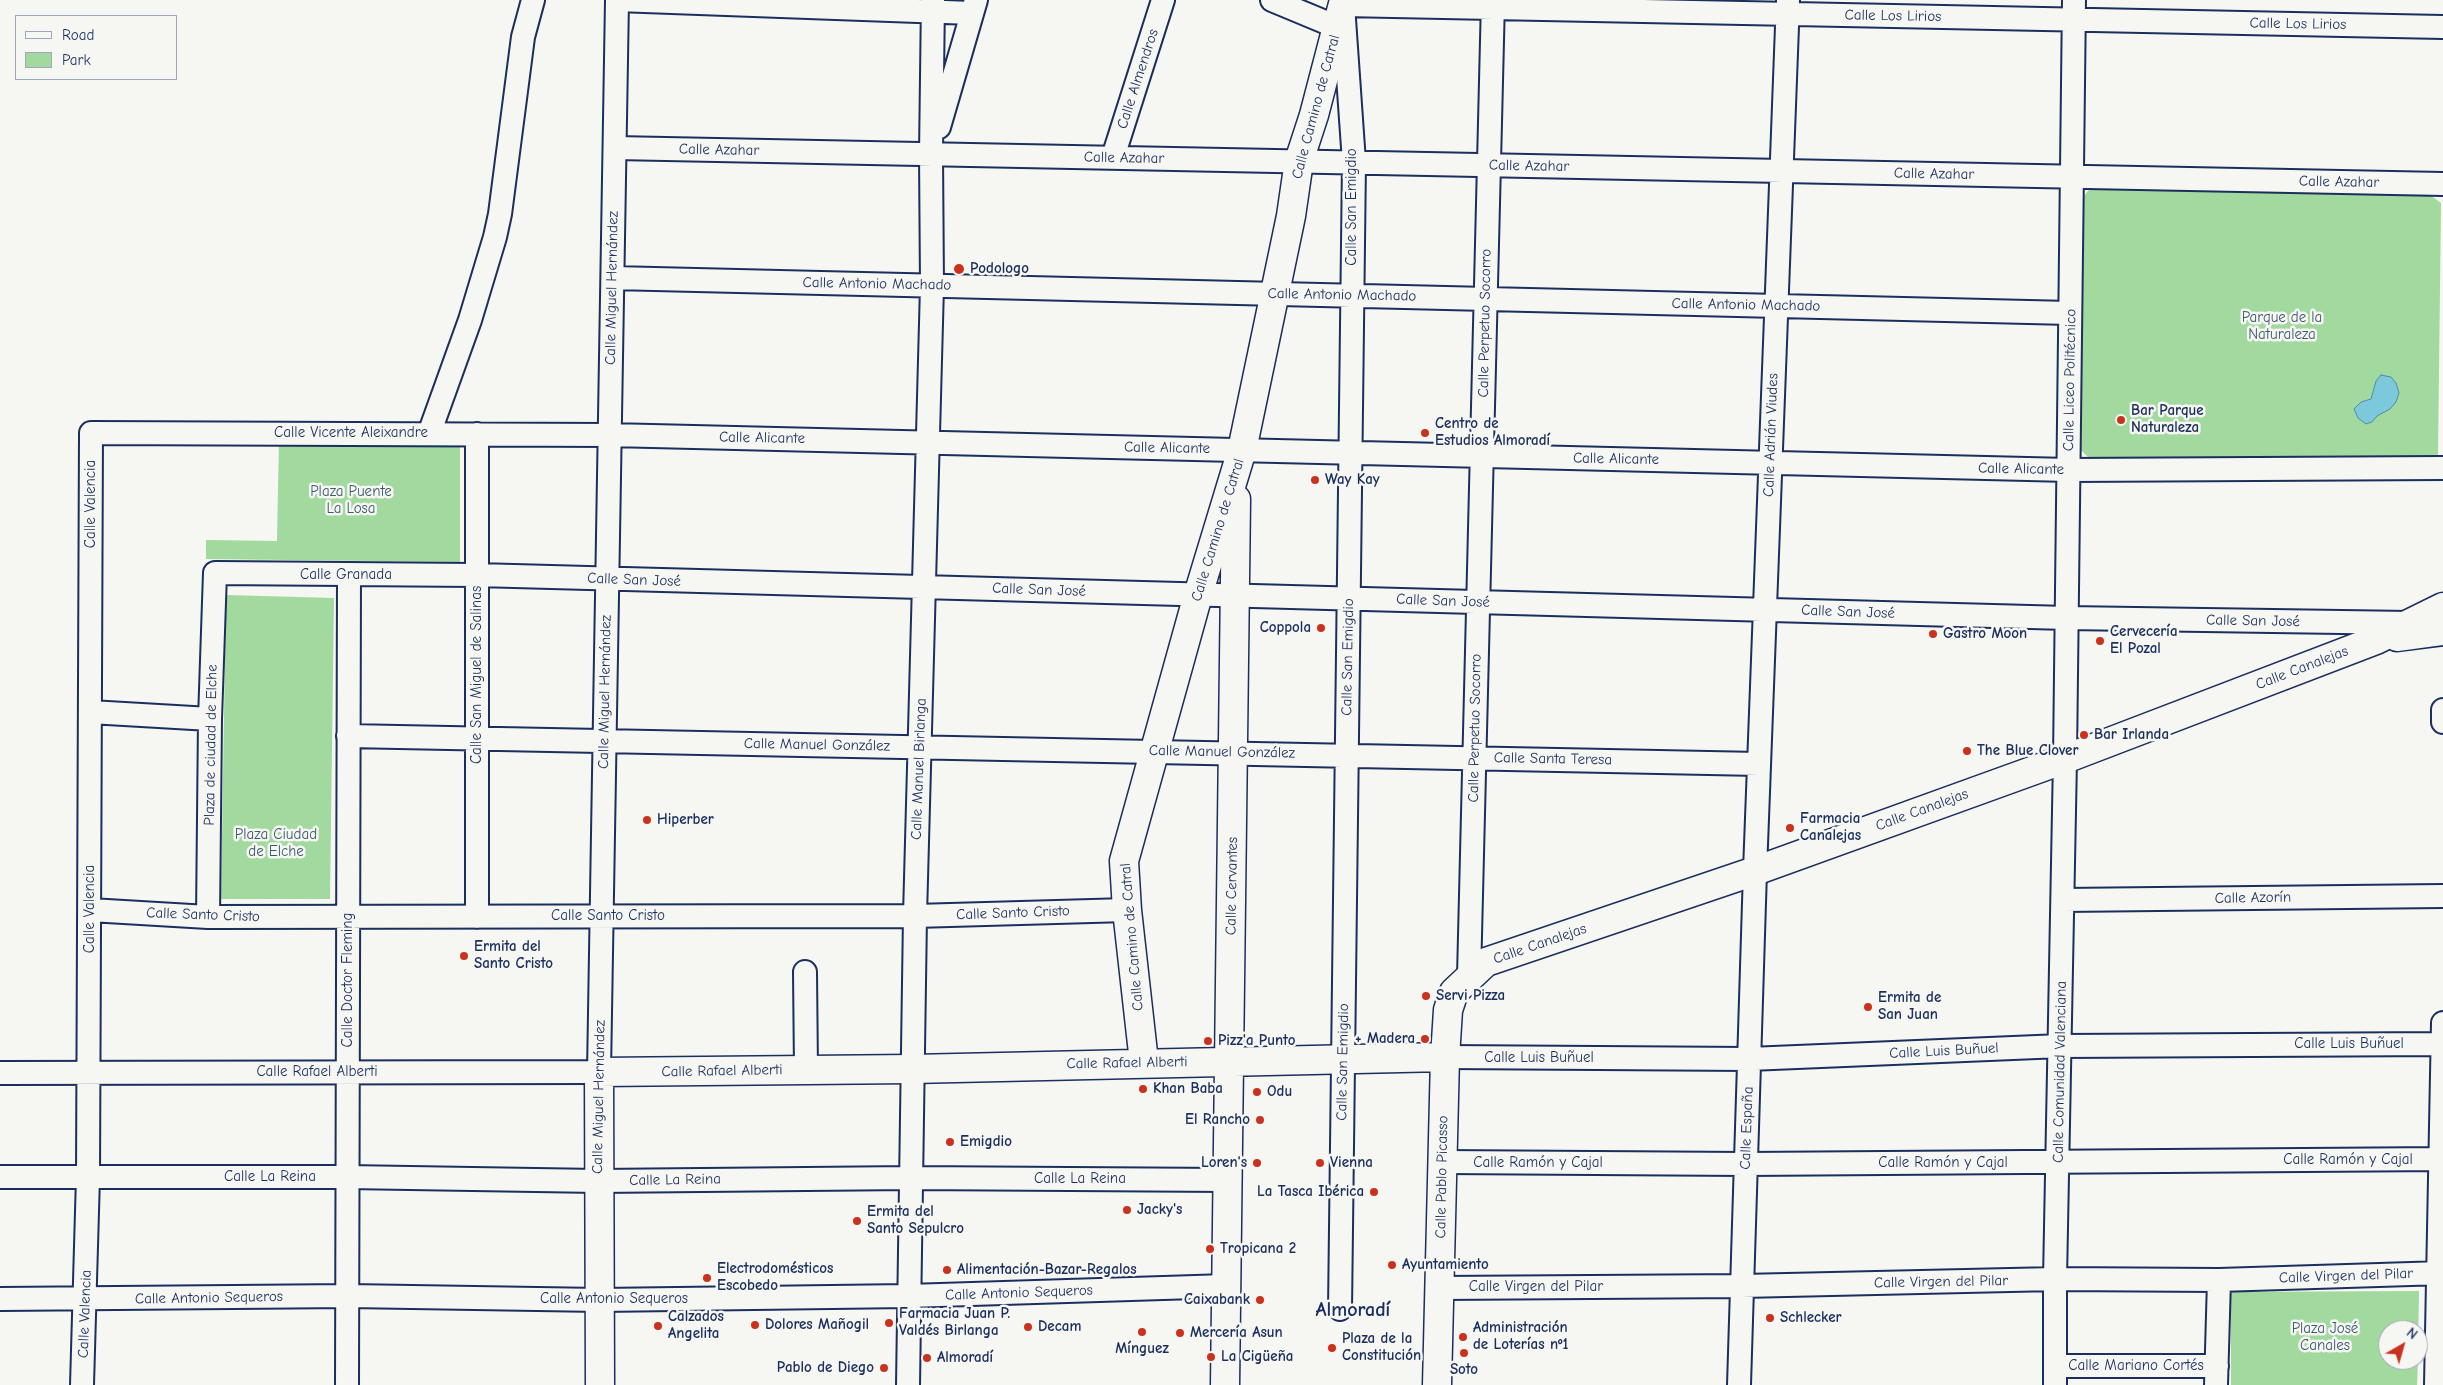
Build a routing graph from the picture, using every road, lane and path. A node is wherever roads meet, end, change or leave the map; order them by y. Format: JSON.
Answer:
{"nodes":[{"id":1,"x":533,"y":0,"type":"edge"},
{"id":2,"x":617,"y":0,"type":"edge"},
{"id":3,"x":1163,"y":0,"type":"edge"},
{"id":4,"x":1272,"y":0,"type":"edge"},
{"id":5,"x":711,"y":2,"type":"edge"},
{"id":6,"x":834,"y":4,"type":"edge"},
{"id":7,"x":1493,"y":4,"type":"edge"},
{"id":8,"x":1638,"y":5,"type":"edge"},
{"id":9,"x":933,"y":6,"type":"edge"},
{"id":10,"x":974,"y":7,"type":"edge"},
{"id":11,"x":1787,"y":7,"type":"edge"},
{"id":12,"x":1929,"y":8,"type":"edge"},
{"id":13,"x":2074,"y":10,"type":"edge"},
{"id":14,"x":1341,"y":11,"type":"edge"},
{"id":15,"x":2443,"y":26,"type":"edge"},
{"id":16,"x":615,"y":148,"type":"junction"},
{"id":17,"x":931,"y":154,"type":"junction"},
{"id":18,"x":1113,"y":158,"type":"junction"},
{"id":19,"x":1299,"y":161,"type":"junction"},
{"id":20,"x":1354,"y":162,"type":"junction"},
{"id":21,"x":1489,"y":165,"type":"junction"},
{"id":22,"x":1781,"y":171,"type":"junction"},
{"id":23,"x":2072,"y":176,"type":"junction"},
{"id":24,"x":2443,"y":184,"type":"edge"},
{"id":25,"x":613,"y":278,"type":"junction"},
{"id":26,"x":932,"y":286,"type":"junction"},
{"id":27,"x":1275,"y":294,"type":"junction"},
{"id":28,"x":1352,"y":296,"type":"junction"},
{"id":29,"x":1486,"y":299,"type":"junction"},
{"id":30,"x":1776,"y":306,"type":"junction"},
{"id":31,"x":2070,"y":313,"type":"junction"},
{"id":32,"x":91,"y":433,"type":"joint"},
{"id":33,"x":430,"y":434,"type":"junction"},
{"id":34,"x":477,"y":434,"type":"junction"},
{"id":35,"x":610,"y":434,"type":"junction"},
{"id":36,"x":928,"y":442,"type":"junction"},
{"id":37,"x":1350,"y":453,"type":"junction"},
{"id":38,"x":1482,"y":456,"type":"junction"},
{"id":39,"x":1239,"y":460,"type":"junction"},
{"id":40,"x":1770,"y":463,"type":"junction"},
{"id":41,"x":2443,"y":468,"type":"edge"},
{"id":42,"x":2069,"y":470,"type":"junction"},
{"id":43,"x":215,"y":573,"type":"joint"},
{"id":44,"x":349,"y":575,"type":"junction"},
{"id":45,"x":477,"y":575,"type":"junction"},
{"id":46,"x":607,"y":579,"type":"junction"},
{"id":47,"x":924,"y":587,"type":"junction"},
{"id":48,"x":1198,"y":595,"type":"junction"},
{"id":49,"x":1235,"y":596,"type":"junction"},
{"id":50,"x":1348,"y":599,"type":"junction"},
{"id":51,"x":1478,"y":602,"type":"junction"},
{"id":52,"x":2443,"y":607,"type":"edge"},
{"id":53,"x":1764,"y":610,"type":"junction"},
{"id":54,"x":2067,"y":618,"type":"junction"},
{"id":55,"x":2410,"y":623,"type":"junction"},
{"id":56,"x":2443,"y":631,"type":"edge"},
{"id":57,"x":2376,"y":640,"type":"junction"},
{"id":58,"x":2443,"y":710,"type":"edge"},
{"id":59,"x":90,"y":712,"type":"junction"},
{"id":60,"x":210,"y":719,"type":"junction"},
{"id":61,"x":2443,"y":722,"type":"edge"},
{"id":62,"x":348,"y":736,"type":"junction"},
{"id":63,"x":477,"y":738,"type":"junction"},
{"id":64,"x":604,"y":741,"type":"junction"},
{"id":65,"x":919,"y":747,"type":"junction"},
{"id":66,"x":1153,"y":751,"type":"junction"},
{"id":67,"x":1233,"y":752,"type":"junction"},
{"id":68,"x":1346,"y":755,"type":"junction"},
{"id":69,"x":1474,"y":758,"type":"junction"},
{"id":70,"x":2065,"y":759,"type":"junction"},
{"id":71,"x":1759,"y":764,"type":"junction"},
{"id":72,"x":1755,"y":871,"type":"junction"},
{"id":73,"x":2443,"y":896,"type":"edge"},
{"id":74,"x":2063,"y":900,"type":"junction"},
{"id":75,"x":90,"y":910,"type":"junction"},
{"id":76,"x":1127,"y":910,"type":"junction"},
{"id":77,"x":602,"y":916,"type":"junction"},
{"id":78,"x":914,"y":916,"type":"junction"},
{"id":79,"x":208,"y":917,"type":"junction"},
{"id":80,"x":348,"y":917,"type":"junction"},
{"id":81,"x":477,"y":917,"type":"junction"},
{"id":82,"x":804,"y":972,"type":"dead end"},
{"id":83,"x":1469,"y":976,"type":"junction"},
{"id":84,"x":2443,"y":1023,"type":"edge"},
{"id":85,"x":2443,"y":1044,"type":"edge"},
{"id":86,"x":2060,"y":1046,"type":"junction"},
{"id":87,"x":1445,"y":1057,"type":"junction"},
{"id":88,"x":1749,"y":1059,"type":"junction"},
{"id":89,"x":1343,"y":1060,"type":"junction"},
{"id":90,"x":1230,"y":1061,"type":"junction"},
{"id":91,"x":1144,"y":1062,"type":"junction"},
{"id":92,"x":912,"y":1069,"type":"junction"},
{"id":93,"x":806,"y":1070,"type":"junction"},
{"id":94,"x":89,"y":1072,"type":"junction"},
{"id":95,"x":349,"y":1072,"type":"junction"},
{"id":96,"x":599,"y":1072,"type":"junction"},
{"id":97,"x":0,"y":1074,"type":"edge"},
{"id":98,"x":2442,"y":1159,"type":"edge"},
{"id":99,"x":1442,"y":1162,"type":"junction"},
{"id":100,"x":2058,"y":1162,"type":"junction"},
{"id":101,"x":1746,"y":1164,"type":"junction"},
{"id":102,"x":0,"y":1177,"type":"edge"},
{"id":103,"x":88,"y":1177,"type":"junction"},
{"id":104,"x":348,"y":1177,"type":"junction"},
{"id":105,"x":910,"y":1178,"type":"junction"},
{"id":106,"x":1229,"y":1180,"type":"junction"},
{"id":107,"x":598,"y":1181,"type":"junction"},
{"id":108,"x":2440,"y":1274,"type":"edge"},
{"id":109,"x":2055,"y":1280,"type":"junction"},
{"id":110,"x":2219,"y":1280,"type":"junction"},
{"id":111,"x":1742,"y":1286,"type":"junction"},
{"id":112,"x":1440,"y":1288,"type":"junction"},
{"id":113,"x":1227,"y":1294,"type":"junction"},
{"id":114,"x":349,"y":1296,"type":"junction"},
{"id":115,"x":908,"y":1296,"type":"junction"},
{"id":116,"x":0,"y":1299,"type":"edge"},
{"id":117,"x":86,"y":1299,"type":"junction"},
{"id":118,"x":600,"y":1300,"type":"junction"},
{"id":119,"x":1340,"y":1309,"type":"dead end"},
{"id":120,"x":2055,"y":1376,"type":"edge"},
{"id":121,"x":2216,"y":1376,"type":"edge"},
{"id":122,"x":82,"y":1385,"type":"edge"},
{"id":123,"x":347,"y":1385,"type":"edge"},
{"id":124,"x":600,"y":1385,"type":"edge"},
{"id":125,"x":908,"y":1385,"type":"edge"},
{"id":126,"x":1225,"y":1385,"type":"edge"},
{"id":127,"x":1437,"y":1385,"type":"edge"},
{"id":128,"x":1739,"y":1385,"type":"edge"},
{"id":129,"x":2436,"y":1385,"type":"edge"}],
"edges":[{"from":1,"to":33,"type":"street"},
{"from":2,"to":5,"type":"street"},
{"from":2,"to":16,"type":"street","name":"Calle Miguel Hernández"},
{"from":3,"to":18,"type":"street","name":"Calle Almendros"},
{"from":4,"to":14,"type":"street"},
{"from":5,"to":6,"type":"street"},
{"from":6,"to":9,"type":"street"},
{"from":7,"to":8,"type":"street","name":"Calle Los Lirios"},
{"from":7,"to":14,"type":"street","name":"Calle Los Lirios"},
{"from":7,"to":21,"type":"street","name":"Calle Perpetuo Socorro"},
{"from":8,"to":11,"type":"street","name":"Calle Los Lirios"},
{"from":9,"to":10,"type":"street"},
{"from":9,"to":17,"type":"street","name":"Calle Manuel Birlanga"},
{"from":10,"to":17,"type":"street"},
{"from":11,"to":12,"type":"street","name":"Calle Los Lirios"},
{"from":11,"to":22,"type":"street","name":"Calle Adrián Viudes"},
{"from":12,"to":13,"type":"street","name":"Calle Los Lirios"},
{"from":13,"to":15,"type":"street","name":"Calle Los Lirios"},
{"from":13,"to":23,"type":"street","name":"Calle Liceo Politécnico"},
{"from":14,"to":19,"type":"main road","name":"Calle Camino de Catral"},
{"from":14,"to":20,"type":"street","name":"Calle San Emigdio"},
{"from":16,"to":17,"type":"street","name":"Calle Azahar"},
{"from":16,"to":25,"type":"street","name":"Calle Miguel Hernández"},
{"from":17,"to":18,"type":"street","name":"Calle Azahar"},
{"from":17,"to":26,"type":"street","name":"Calle Manuel Birlanga"},
{"from":18,"to":19,"type":"street","name":"Calle Azahar"},
{"from":19,"to":20,"type":"street","name":"Calle Azahar"},
{"from":19,"to":27,"type":"main road","name":"Calle Camino de Catral"},
{"from":20,"to":21,"type":"street","name":"Calle Azahar"},
{"from":20,"to":28,"type":"street","name":"Calle San Emigdio"},
{"from":21,"to":22,"type":"street","name":"Calle Azahar"},
{"from":21,"to":29,"type":"street","name":"Calle Perpetuo Socorro"},
{"from":22,"to":23,"type":"street","name":"Calle Azahar"},
{"from":22,"to":30,"type":"street","name":"Calle Adrián Viudes"},
{"from":23,"to":24,"type":"street","name":"Calle Azahar"},
{"from":23,"to":31,"type":"street","name":"Calle Liceo Politécnico"},
{"from":25,"to":26,"type":"street","name":"Calle Antonio Machado"},
{"from":25,"to":35,"type":"street","name":"Calle Miguel Hernández"},
{"from":26,"to":27,"type":"street","name":"Calle Antonio Machado"},
{"from":26,"to":36,"type":"street","name":"Calle Manuel Birlanga"},
{"from":27,"to":28,"type":"street","name":"Calle Antonio Machado"},
{"from":27,"to":39,"type":"main road","name":"Calle Camino de Catral"},
{"from":28,"to":29,"type":"street","name":"Calle Antonio Machado"},
{"from":28,"to":37,"type":"street","name":"Calle San Emigdio"},
{"from":29,"to":30,"type":"street","name":"Calle Antonio Machado"},
{"from":29,"to":38,"type":"street","name":"Calle Perpetuo Socorro"},
{"from":30,"to":31,"type":"street","name":"Calle Antonio Machado"},
{"from":30,"to":40,"type":"street","name":"Calle Adrián Viudes"},
{"from":31,"to":42,"type":"street","name":"Calle Liceo Politécnico"},
{"from":32,"to":33,"type":"street","name":"Calle Vicente Aleixandre"},
{"from":32,"to":59,"type":"street","name":"Calle Valencia"},
{"from":33,"to":34,"type":"street","name":"Calle Vicente Aleixandre"},
{"from":34,"to":35,"type":"street","name":"Calle Vicente Aleixandre"},
{"from":34,"to":45,"type":"street","name":"Calle San Miguel de Salinas"},
{"from":35,"to":36,"type":"street","name":"Calle Alicante"},
{"from":35,"to":46,"type":"street","name":"Calle Miguel Hernández"},
{"from":36,"to":39,"type":"street","name":"Calle Alicante"},
{"from":36,"to":47,"type":"street","name":"Calle Manuel Birlanga"},
{"from":37,"to":38,"type":"street","name":"Calle Alicante"},
{"from":37,"to":39,"type":"street","name":"Calle Alicante"},
{"from":37,"to":50,"type":"street","name":"Calle San Emigdio"},
{"from":38,"to":40,"type":"street","name":"Calle Alicante"},
{"from":38,"to":51,"type":"street","name":"Calle Perpetuo Socorro"},
{"from":39,"to":48,"type":"main road","name":"Calle Camino de Catral"},
{"from":39,"to":49,"type":"main road","name":"Calle Cervantes"},
{"from":40,"to":42,"type":"street","name":"Calle Alicante"},
{"from":40,"to":53,"type":"street","name":"Calle Adrián Viudes"},
{"from":41,"to":42,"type":"street","name":"Calle Alicante"},
{"from":42,"to":54,"type":"street","name":"Calle Liceo Politécnico"},
{"from":43,"to":44,"type":"street","name":"Calle Granada"},
{"from":43,"to":60,"type":"street","name":"Plaza de ciudad de Elche"},
{"from":44,"to":45,"type":"street","name":"Calle Granada"},
{"from":44,"to":62,"type":"street","name":"Calle Doctor Fleming"},
{"from":45,"to":46,"type":"street","name":"Calle San José"},
{"from":45,"to":63,"type":"street","name":"Calle San Miguel de Salinas"},
{"from":46,"to":47,"type":"street","name":"Calle San José"},
{"from":46,"to":64,"type":"street","name":"Calle Miguel Hernández"},
{"from":47,"to":48,"type":"street","name":"Calle San José"},
{"from":47,"to":65,"type":"street","name":"Calle Manuel Birlanga"},
{"from":48,"to":49,"type":"street","name":"Calle San José"},
{"from":48,"to":66,"type":"main road","name":"Calle Camino de Catral"},
{"from":49,"to":50,"type":"street","name":"Calle San José"},
{"from":49,"to":67,"type":"main road","name":"Calle Cervantes"},
{"from":50,"to":51,"type":"street","name":"Calle San José"},
{"from":50,"to":68,"type":"street","name":"Calle San Emigdio"},
{"from":51,"to":53,"type":"street","name":"Calle San José"},
{"from":51,"to":69,"type":"street","name":"Calle Perpetuo Socorro"},
{"from":52,"to":55,"type":"main road","name":"Calle Canalejas"},
{"from":53,"to":54,"type":"street","name":"Calle San José"},
{"from":53,"to":71,"type":"street","name":"Calle Adrián Viudes"},
{"from":54,"to":55,"type":"street","name":"Calle San José"},
{"from":54,"to":70,"type":"street","name":"Calle Liceo Politécnico"},
{"from":55,"to":57,"type":"main road","name":"Calle Canalejas"},
{"from":56,"to":57,"type":"main road","name":"Calle Canalejas"},
{"from":57,"to":70,"type":"main road","name":"Calle Canalejas"},
{"from":58,"to":61,"type":"street"},
{"from":59,"to":60,"type":"street"},
{"from":59,"to":75,"type":"street","name":"Calle Valencia"},
{"from":60,"to":79,"type":"street","name":"Plaza de ciudad de Elche"},
{"from":62,"to":63,"type":"street","name":"Calle Manuel González"},
{"from":62,"to":80,"type":"street","name":"Calle Doctor Fleming"},
{"from":63,"to":64,"type":"street","name":"Calle Manuel González"},
{"from":63,"to":81,"type":"street","name":"Calle San Miguel de Salinas"},
{"from":64,"to":65,"type":"street","name":"Calle Manuel González"},
{"from":64,"to":77,"type":"street","name":"Calle Miguel Hernández"},
{"from":65,"to":66,"type":"street","name":"Calle Manuel González"},
{"from":65,"to":78,"type":"street","name":"Calle Manuel Birlanga"},
{"from":66,"to":67,"type":"street","name":"Calle Manuel González"},
{"from":66,"to":76,"type":"main road","name":"Calle Camino de Catral"},
{"from":67,"to":68,"type":"street","name":"Calle Manuel González"},
{"from":67,"to":90,"type":"main road","name":"Calle Cervantes"},
{"from":68,"to":69,"type":"street","name":"Calle Santa Teresa"},
{"from":68,"to":89,"type":"street","name":"Calle San Emigdio"},
{"from":69,"to":71,"type":"street","name":"Calle Santa Teresa"},
{"from":69,"to":83,"type":"street","name":"Calle Perpetuo Socorro"},
{"from":70,"to":72,"type":"main road","name":"Calle Canalejas"},
{"from":70,"to":74,"type":"street","name":"Calle Comunidad Valenciana"},
{"from":71,"to":72,"type":"street","name":"Calle Adrián Viudes"},
{"from":72,"to":83,"type":"main road","name":"Calle Canalejas"},
{"from":72,"to":88,"type":"street","name":"Calle España"},
{"from":73,"to":74,"type":"street","name":"Calle Azorín"},
{"from":74,"to":86,"type":"street","name":"Calle Comunidad Valenciana"},
{"from":75,"to":79,"type":"street","name":"Calle Santo Cristo"},
{"from":75,"to":94,"type":"street","name":"Calle Valencia"},
{"from":76,"to":78,"type":"street","name":"Calle Santo Cristo"},
{"from":76,"to":91,"type":"main road","name":"Calle Camino de Catral"},
{"from":77,"to":78,"type":"street","name":"Calle Santo Cristo"},
{"from":77,"to":81,"type":"street","name":"Calle Santo Cristo"},
{"from":77,"to":96,"type":"street","name":"Calle Miguel Hernández"},
{"from":78,"to":92,"type":"street","name":"Calle Manuel Birlanga"},
{"from":79,"to":80,"type":"street","name":"Calle Santo Cristo"},
{"from":80,"to":81,"type":"street","name":"Calle Santo Cristo"},
{"from":80,"to":95,"type":"street","name":"Calle Doctor Fleming"},
{"from":82,"to":93,"type":"street"},
{"from":83,"to":87,"type":"main road","name":"Calle Pablo Picasso"},
{"from":84,"to":85,"type":"street"},
{"from":85,"to":86,"type":"street","name":"Calle Luis Buñuel"},
{"from":85,"to":98,"type":"street"},
{"from":86,"to":88,"type":"street","name":"Calle Luis Buñuel"},
{"from":86,"to":100,"type":"street","name":"Calle Comunidad Valenciana"},
{"from":87,"to":88,"type":"street","name":"Calle Luis Buñuel"},
{"from":87,"to":89,"type":"main road","name":"Calle Rafael Alberti"},
{"from":87,"to":99,"type":"main road","name":"Calle Pablo Picasso"},
{"from":88,"to":101,"type":"street","name":"Calle España"},
{"from":89,"to":90,"type":"main road","name":"Calle Rafael Alberti"},
{"from":89,"to":119,"type":"street","name":"Calle San Emigdio"},
{"from":90,"to":91,"type":"main road","name":"Calle Rafael Alberti"},
{"from":90,"to":106,"type":"main road","name":"Calle Cervantes"},
{"from":91,"to":92,"type":"main road","name":"Calle Rafael Alberti"},
{"from":92,"to":93,"type":"main road","name":"Calle Rafael Alberti"},
{"from":92,"to":105,"type":"street","name":"Calle Manuel Birlanga"},
{"from":93,"to":96,"type":"main road","name":"Calle Rafael Alberti"},
{"from":94,"to":95,"type":"street","name":"Calle Rafael Alberti"},
{"from":94,"to":97,"type":"street","name":"Calle Rafael Alberti"},
{"from":94,"to":103,"type":"street","name":"Calle Valencia"},
{"from":95,"to":96,"type":"street","name":"Calle Rafael Alberti"},
{"from":95,"to":104,"type":"street","name":"Calle Doctor Fleming"},
{"from":96,"to":107,"type":"main road","name":"Calle Miguel Hernández"},
{"from":98,"to":100,"type":"street","name":"Calle Ramón y Cajal"},
{"from":98,"to":108,"type":"street"},
{"from":99,"to":101,"type":"street","name":"Calle Ramón y Cajal"},
{"from":99,"to":112,"type":"main road","name":"Calle Pablo Picasso"},
{"from":100,"to":101,"type":"street","name":"Calle Ramón y Cajal"},
{"from":100,"to":109,"type":"street","name":"Calle Comunidad Valenciana"},
{"from":101,"to":111,"type":"street","name":"Calle España"},
{"from":102,"to":103,"type":"street","name":"Calle La Reina"},
{"from":103,"to":104,"type":"street","name":"Calle La Reina"},
{"from":103,"to":117,"type":"street","name":"Calle Valencia"},
{"from":104,"to":107,"type":"street","name":"Calle La Reina"},
{"from":104,"to":114,"type":"street","name":"Calle Doctor Fleming"},
{"from":105,"to":106,"type":"street","name":"Calle La Reina"},
{"from":105,"to":107,"type":"street","name":"Calle La Reina"},
{"from":105,"to":115,"type":"street","name":"Calle Manuel Birlanga"},
{"from":106,"to":113,"type":"main road","name":"Calle Cervantes"},
{"from":107,"to":118,"type":"main road","name":"Calle Miguel Hernández"},
{"from":108,"to":110,"type":"street","name":"Calle Virgen del Pilar"},
{"from":108,"to":129,"type":"street"},
{"from":109,"to":110,"type":"street","name":"Calle Virgen del Pilar"},
{"from":109,"to":111,"type":"street","name":"Calle Virgen del Pilar"},
{"from":109,"to":120,"type":"street","name":"Calle Comunidad Valenciana"},
{"from":110,"to":121,"type":"street"},
{"from":111,"to":112,"type":"street","name":"Calle Virgen del Pilar"},
{"from":111,"to":128,"type":"street","name":"Calle España"},
{"from":112,"to":127,"type":"main road","name":"Calle Pablo Picasso"},
{"from":113,"to":115,"type":"street","name":"Calle Antonio Sequeros"},
{"from":113,"to":126,"type":"main road"},
{"from":114,"to":117,"type":"street","name":"Calle Antonio Sequeros"},
{"from":114,"to":118,"type":"street","name":"Calle Antonio Sequeros"},
{"from":114,"to":123,"type":"street","name":"Calle Doctor Fleming"},
{"from":115,"to":118,"type":"street","name":"Calle Antonio Sequeros"},
{"from":115,"to":125,"type":"street","name":"Calle Manuel Birlanga"},
{"from":116,"to":117,"type":"street","name":"Calle Antonio Sequeros"},
{"from":117,"to":122,"type":"street","name":"Calle Valencia"},
{"from":118,"to":124,"type":"main road","name":"Calle Miguel Hernández"},
{"from":120,"to":121,"type":"street","name":"Calle Mariano Cortés"}]}
